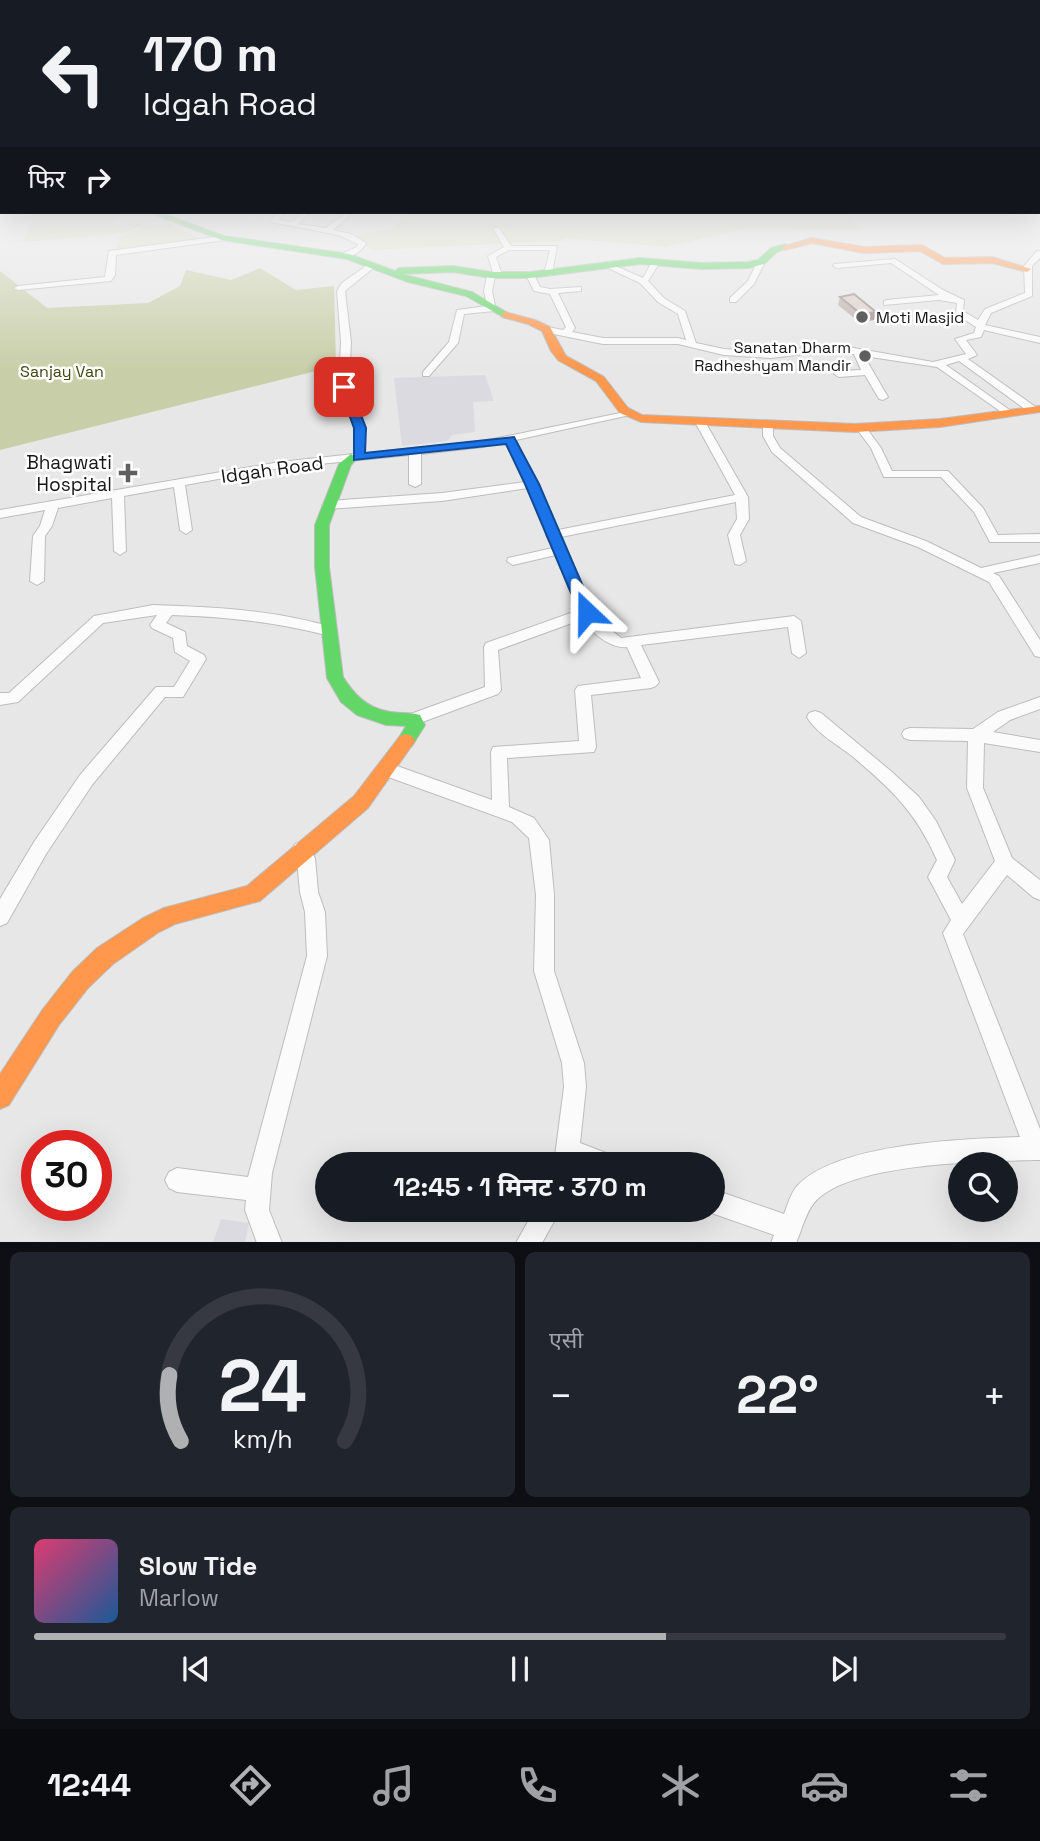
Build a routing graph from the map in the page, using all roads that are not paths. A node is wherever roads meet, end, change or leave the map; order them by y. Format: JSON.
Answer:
{"nodes":[{"id":1,"x":113,"y":253,"type":"edge"},
{"id":2,"x":328,"y":254,"type":"edge"},
{"id":3,"x":352,"y":254,"type":"edge"},
{"id":4,"x":496,"y":254,"type":"edge"},
{"id":5,"x":553,"y":254,"type":"edge"},
{"id":6,"x":768,"y":254,"type":"edge"},
{"id":7,"x":870,"y":254,"type":"edge"},
{"id":8,"x":932,"y":254,"type":"edge"},
{"id":9,"x":1040,"y":254,"type":"edge"},
{"id":10,"x":348,"y":257,"type":"junction"},
{"id":11,"x":880,"y":261,"type":"junction"},
{"id":12,"x":656,"y":262,"type":"junction"},
{"id":13,"x":761,"y":262,"type":"junction"},
{"id":14,"x":373,"y":265,"type":"junction"},
{"id":15,"x":837,"y":266,"type":"dead end"},
{"id":16,"x":610,"y":267,"type":"junction"},
{"id":17,"x":1033,"y":272,"type":"edge"},
{"id":18,"x":391,"y":273,"type":"junction"},
{"id":19,"x":548,"y":274,"type":"junction"},
{"id":20,"x":494,"y":275,"type":"junction"},
{"id":21,"x":530,"y":275,"type":"junction"},
{"id":22,"x":642,"y":281,"type":"junction"},
{"id":23,"x":18,"y":288,"type":"dead end"},
{"id":24,"x":578,"y":289,"type":"dead end"},
{"id":25,"x":552,"y":291,"type":"junction"},
{"id":26,"x":1040,"y":296,"type":"edge"},
{"id":27,"x":1024,"y":297,"type":"junction"},
{"id":28,"x":733,"y":300,"type":"dead end"},
{"id":29,"x":961,"y":302,"type":"junction"},
{"id":30,"x":887,"y":303,"type":"dead end"},
{"id":31,"x":492,"y":307,"type":"junction"},
{"id":32,"x":982,"y":327,"type":"junction"},
{"id":33,"x":1040,"y":334,"type":"edge"},
{"id":34,"x":1026,"y":335,"type":"junction"},
{"id":35,"x":561,"y":339,"type":"junction"},
{"id":36,"x":1040,"y":340,"type":"edge"},
{"id":37,"x":692,"y":344,"type":"junction"},
{"id":38,"x":858,"y":351,"type":"junction"},
{"id":39,"x":961,"y":358,"type":"junction"},
{"id":40,"x":939,"y":364,"type":"junction"},
{"id":41,"x":869,"y":372,"type":"junction"},
{"id":42,"x":426,"y":374,"type":"dead end"},
{"id":43,"x":839,"y":374,"type":"dead end"},
{"id":44,"x":883,"y":397,"type":"dead end"},
{"id":45,"x":1036,"y":409,"type":"edge"},
{"id":46,"x":626,"y":413,"type":"junction"},
{"id":47,"x":1007,"y":414,"type":"junction"},
{"id":48,"x":700,"y":422,"type":"junction"},
{"id":49,"x":768,"y":425,"type":"junction"},
{"id":50,"x":861,"y":428,"type":"junction"},
{"id":51,"x":510,"y":440,"type":"junction"},
{"id":52,"x":415,"y":452,"type":"junction"},
{"id":53,"x":355,"y":458,"type":"junction"},
{"id":54,"x":179,"y":483,"type":"junction"},
{"id":55,"x":415,"y":484,"type":"dead end"},
{"id":56,"x":532,"y":484,"type":"junction"},
{"id":57,"x":117,"y":495,"type":"junction"},
{"id":58,"x":742,"y":497,"type":"junction"},
{"id":59,"x":328,"y":505,"type":"junction"},
{"id":60,"x":52,"y":506,"type":"junction"},
{"id":61,"x":0,"y":514,"type":"edge"},
{"id":62,"x":186,"y":530,"type":"dead end"},
{"id":63,"x":552,"y":535,"type":"junction"},
{"id":64,"x":1040,"y":538,"type":"edge"},
{"id":65,"x":560,"y":550,"type":"junction"},
{"id":66,"x":120,"y":551,"type":"dead end"},
{"id":67,"x":1040,"y":559,"type":"edge"},
{"id":68,"x":513,"y":561,"type":"dead end"},
{"id":69,"x":740,"y":561,"type":"dead end"},
{"id":70,"x":981,"y":572,"type":"junction"},
{"id":71,"x":37,"y":581,"type":"dead end"},
{"id":72,"x":168,"y":610,"type":"junction"},
{"id":73,"x":587,"y":612,"type":"junction"},
{"id":74,"x":330,"y":631,"type":"junction"},
{"id":75,"x":632,"y":641,"type":"junction"},
{"id":76,"x":1040,"y":652,"type":"edge"},
{"id":77,"x":799,"y":653,"type":"dead end"},
{"id":78,"x":0,"y":699,"type":"edge"},
{"id":79,"x":1040,"y":703,"type":"edge"},
{"id":80,"x":815,"y":717,"type":"dead end"},
{"id":81,"x":411,"y":720,"type":"junction"},
{"id":82,"x":911,"y":734,"type":"dead end"},
{"id":83,"x":976,"y":735,"type":"junction"},
{"id":84,"x":1040,"y":746,"type":"edge"},
{"id":85,"x":386,"y":769,"type":"junction"},
{"id":86,"x":501,"y":810,"type":"junction"},
{"id":87,"x":302,"y":850,"type":"junction"},
{"id":88,"x":1005,"y":863,"type":"junction"},
{"id":89,"x":1040,"y":891,"type":"edge"},
{"id":90,"x":0,"y":917,"type":"edge"},
{"id":91,"x":961,"y":920,"type":"junction"},
{"id":92,"x":0,"y":1096,"type":"edge"},
{"id":93,"x":1038,"y":1148,"type":"edge"},
{"id":94,"x":568,"y":1152,"type":"edge"},
{"id":95,"x":177,"y":1180,"type":"dead end"},
{"id":96,"x":260,"y":1190,"type":"junction"},
{"id":97,"x":725,"y":1207,"type":"edge"},
{"id":98,"x":541,"y":1222,"type":"edge"},
{"id":99,"x":786,"y":1235,"type":"edge"},
{"id":100,"x":265,"y":1239,"type":"edge"},
{"id":101,"x":528,"y":1242,"type":"edge"}],
"edges":[{"from":1,"to":23,"type":"street"},
{"from":2,"to":10,"type":"street"},
{"from":3,"to":10,"type":"street"},
{"from":4,"to":20,"type":"street"},
{"from":5,"to":19,"type":"street"},
{"from":6,"to":13,"type":"street"},
{"from":7,"to":11,"type":"street"},
{"from":8,"to":17,"type":"street"},
{"from":9,"to":17,"type":"street"},
{"from":10,"to":14,"type":"street"},
{"from":11,"to":15,"type":"street"},
{"from":11,"to":29,"type":"street"},
{"from":12,"to":13,"type":"street"},
{"from":12,"to":16,"type":"street"},
{"from":12,"to":22,"type":"street"},
{"from":13,"to":28,"type":"street"},
{"from":14,"to":18,"type":"street"},
{"from":14,"to":53,"type":"street"},
{"from":16,"to":19,"type":"street"},
{"from":16,"to":22,"type":"street"},
{"from":17,"to":27,"type":"street"},
{"from":18,"to":20,"type":"street"},
{"from":18,"to":31,"type":"street"},
{"from":19,"to":21,"type":"street"},
{"from":20,"to":21,"type":"street"},
{"from":20,"to":31,"type":"street"},
{"from":21,"to":25,"type":"street"},
{"from":22,"to":37,"type":"street"},
{"from":24,"to":25,"type":"street"},
{"from":25,"to":35,"type":"street"},
{"from":26,"to":27,"type":"street"},
{"from":27,"to":32,"type":"street"},
{"from":29,"to":30,"type":"street"},
{"from":29,"to":32,"type":"street"},
{"from":31,"to":35,"type":"street"},
{"from":31,"to":42,"type":"street"},
{"from":32,"to":34,"type":"street"},
{"from":32,"to":39,"type":"street"},
{"from":33,"to":34,"type":"street"},
{"from":34,"to":36,"type":"street"},
{"from":35,"to":37,"type":"street"},
{"from":35,"to":46,"type":"street"},
{"from":37,"to":38,"type":"street"},
{"from":38,"to":40,"type":"street"},
{"from":38,"to":41,"type":"street"},
{"from":39,"to":40,"type":"street"},
{"from":39,"to":45,"type":"street"},
{"from":40,"to":47,"type":"street"},
{"from":41,"to":43,"type":"street"},
{"from":41,"to":44,"type":"street"},
{"from":45,"to":47,"type":"street"},
{"from":46,"to":48,"type":"street"},
{"from":46,"to":51,"type":"street","name":"Idgah Road"},
{"from":47,"to":50,"type":"street"},
{"from":48,"to":49,"type":"street"},
{"from":48,"to":58,"type":"street"},
{"from":49,"to":50,"type":"street"},
{"from":49,"to":70,"type":"street"},
{"from":50,"to":64,"type":"street"},
{"from":51,"to":52,"type":"street","name":"Idgah Road"},
{"from":51,"to":56,"type":"street"},
{"from":52,"to":53,"type":"street","name":"Idgah Road"},
{"from":52,"to":55,"type":"street"},
{"from":53,"to":54,"type":"street","name":"Idgah Road"},
{"from":53,"to":59,"type":"street"},
{"from":54,"to":57,"type":"street","name":"Idgah Road"},
{"from":54,"to":62,"type":"street"},
{"from":56,"to":59,"type":"street"},
{"from":56,"to":63,"type":"street"},
{"from":57,"to":60,"type":"street","name":"Idgah Road"},
{"from":57,"to":66,"type":"street"},
{"from":58,"to":63,"type":"street"},
{"from":58,"to":69,"type":"street"},
{"from":59,"to":74,"type":"street"},
{"from":60,"to":61,"type":"street","name":"Idgah Road"},
{"from":60,"to":71,"type":"street"},
{"from":63,"to":65,"type":"street"},
{"from":65,"to":68,"type":"street"},
{"from":65,"to":73,"type":"street"},
{"from":67,"to":70,"type":"street"},
{"from":70,"to":76,"type":"street"},
{"from":72,"to":74,"type":"street"},
{"from":72,"to":78,"type":"street"},
{"from":72,"to":90,"type":"street"},
{"from":73,"to":75,"type":"street"},
{"from":73,"to":81,"type":"street"},
{"from":74,"to":81,"type":"street"},
{"from":75,"to":77,"type":"street"},
{"from":75,"to":86,"type":"street"},
{"from":79,"to":83,"type":"street"},
{"from":80,"to":91,"type":"street"},
{"from":81,"to":85,"type":"street"},
{"from":82,"to":83,"type":"street"},
{"from":83,"to":84,"type":"street"},
{"from":83,"to":88,"type":"street"},
{"from":85,"to":86,"type":"street"},
{"from":85,"to":87,"type":"street"},
{"from":86,"to":94,"type":"street"},
{"from":87,"to":92,"type":"street"},
{"from":87,"to":96,"type":"street"},
{"from":88,"to":89,"type":"street"},
{"from":88,"to":91,"type":"street"},
{"from":91,"to":93,"type":"street"},
{"from":93,"to":99,"type":"street"},
{"from":95,"to":96,"type":"street"},
{"from":96,"to":100,"type":"street"},
{"from":97,"to":99,"type":"street"},
{"from":98,"to":101,"type":"street"}]}
